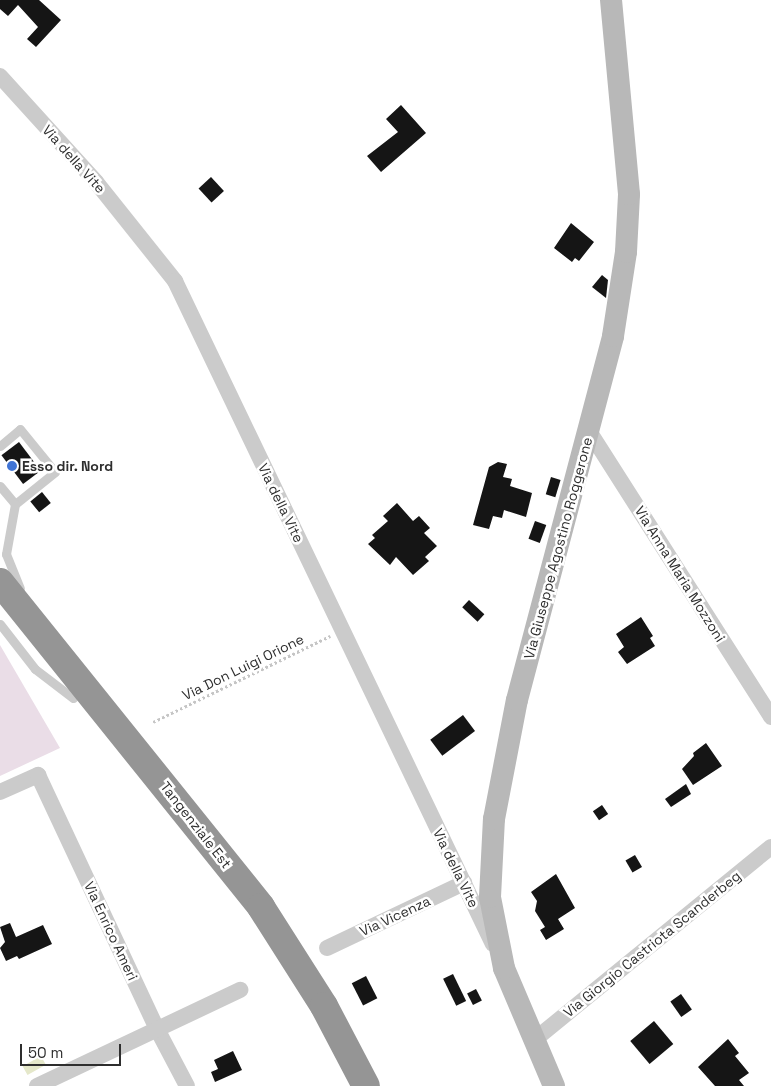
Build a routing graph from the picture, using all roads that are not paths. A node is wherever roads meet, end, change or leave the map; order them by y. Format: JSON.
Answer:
{"nodes":[{"id":1,"x":611,"y":0,"type":"edge"},
{"id":2,"x":0,"y":76,"type":"edge"},
{"id":3,"x":589,"y":431,"type":"junction"},
{"id":4,"x":0,"y":446,"type":"edge"},
{"id":5,"x":0,"y":486,"type":"edge"},
{"id":6,"x":15,"y":504,"type":"junction"},
{"id":7,"x":12,"y":587,"type":"edge"},
{"id":8,"x":0,"y":608,"type":"edge"},
{"id":9,"x":0,"y":624,"type":"edge"},
{"id":10,"x":73,"y":654,"type":"dead end"},
{"id":11,"x":79,"y":693,"type":"junction"},
{"id":12,"x":771,"y":717,"type":"edge"},
{"id":13,"x":0,"y":792,"type":"edge"},
{"id":14,"x":771,"y":847,"type":"edge"},
{"id":15,"x":464,"y":883,"type":"junction"},
{"id":16,"x":327,"y":948,"type":"dead end"},
{"id":17,"x":504,"y":968,"type":"junction"},
{"id":18,"x":240,"y":990,"type":"dead end"},
{"id":19,"x":157,"y":1029,"type":"junction"},
{"id":20,"x":533,"y":1041,"type":"junction"},
{"id":21,"x":37,"y":1086,"type":"edge"},
{"id":22,"x":187,"y":1086,"type":"edge"},
{"id":23,"x":345,"y":1086,"type":"edge"},
{"id":24,"x":366,"y":1086,"type":"edge"},
{"id":25,"x":554,"y":1086,"type":"edge"}],
"edges":[{"from":1,"to":3,"type":"street","name":"Via Giuseppe Agostino Roggerone"},
{"from":2,"to":15,"type":"street","name":"Via della Vite"},
{"from":3,"to":12,"type":"street","name":"Via Anna Maria Mozzoni"},
{"from":3,"to":17,"type":"street","name":"Via Giuseppe Agostino Roggerone"},
{"from":4,"to":6,"type":"lane"},
{"from":5,"to":6,"type":"lane"},
{"from":6,"to":7,"type":"lane"},
{"from":7,"to":11,"type":"highway","name":"Tangenziale Est"},
{"from":8,"to":11,"type":"highway","name":"Tangenziale Est"},
{"from":9,"to":11,"type":"lane"},
{"from":10,"to":11,"type":"lane"},
{"from":11,"to":23,"type":"highway","name":"Tangenziale Est"},
{"from":11,"to":24,"type":"highway","name":"Tangenziale Est"},
{"from":13,"to":19,"type":"street","name":"Via Enrico Ameri"},
{"from":14,"to":20,"type":"street","name":"Via Giorgio Castriota Scanderbeg"},
{"from":15,"to":16,"type":"street","name":"Via Vicenza"},
{"from":15,"to":17,"type":"street","name":"Via della Vite"},
{"from":17,"to":20,"type":"street","name":"Via Giuseppe Agostino Roggerone"},
{"from":18,"to":19,"type":"street"},
{"from":19,"to":21,"type":"street"},
{"from":19,"to":22,"type":"street","name":"Via Enrico Ameri"},
{"from":20,"to":25,"type":"street","name":"Via Giuseppe Agostino Roggerone"}]}
